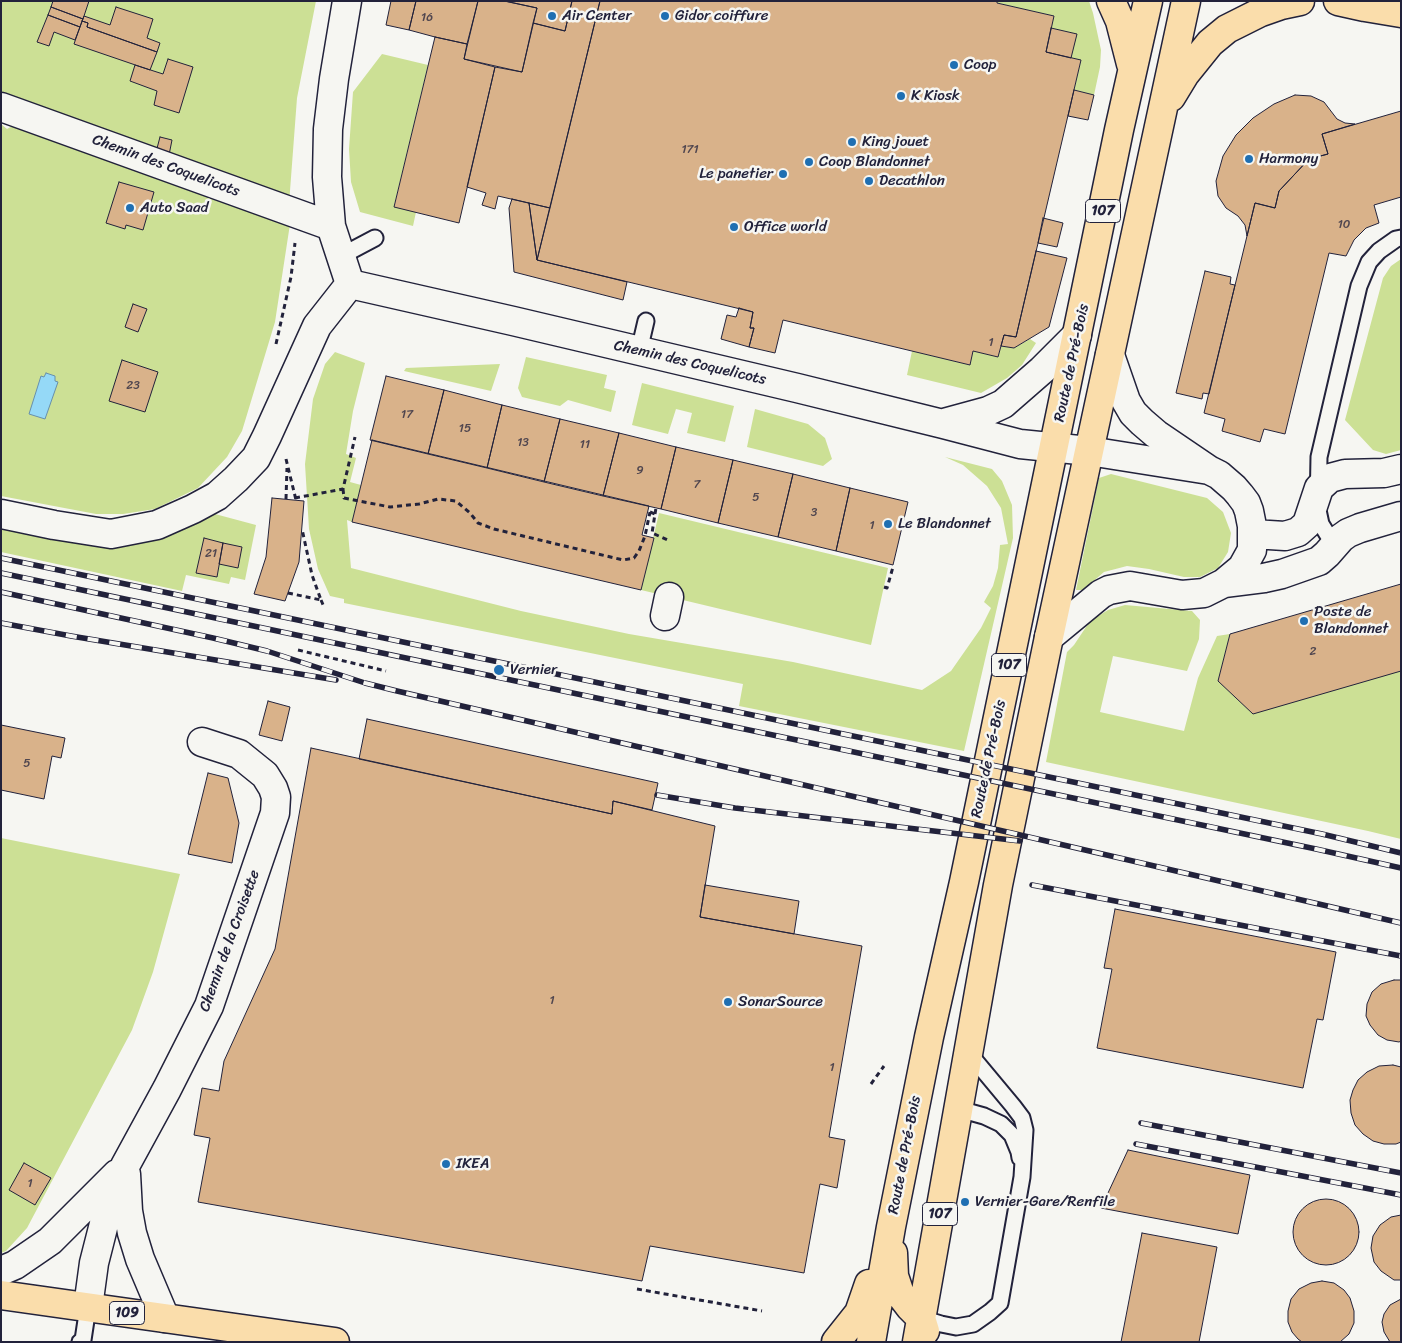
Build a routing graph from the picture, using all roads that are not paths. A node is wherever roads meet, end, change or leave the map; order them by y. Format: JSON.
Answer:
{"nodes":[{"id":1,"x":347,"y":1,"type":"edge"},
{"id":2,"x":1111,"y":1,"type":"edge"},
{"id":3,"x":1148,"y":1,"type":"edge"},
{"id":4,"x":1186,"y":1,"type":"edge"},
{"id":5,"x":1300,"y":1,"type":"edge"},
{"id":6,"x":1338,"y":1,"type":"edge"},
{"id":7,"x":1401,"y":12,"type":"edge"},
{"id":8,"x":1132,"y":68,"type":"junction"},
{"id":9,"x":1,"y":107,"type":"edge"},
{"id":10,"x":1162,"y":114,"type":"junction"},
{"id":11,"x":330,"y":226,"type":"junction"},
{"id":12,"x":375,"y":238,"type":"dead end"},
{"id":13,"x":1401,"y":238,"type":"edge"},
{"id":14,"x":341,"y":256,"type":"junction"},
{"id":15,"x":350,"y":284,"type":"junction"},
{"id":16,"x":646,"y":322,"type":"dead end"},
{"id":17,"x":1077,"y":335,"type":"junction"},
{"id":18,"x":639,"y":351,"type":"junction"},
{"id":19,"x":1110,"y":355,"type":"junction"},
{"id":20,"x":944,"y":424,"type":"junction"},
{"id":21,"x":1054,"y":447,"type":"junction"},
{"id":22,"x":1089,"y":451,"type":"junction"},
{"id":23,"x":1401,"y":469,"type":"edge"},
{"id":24,"x":1209,"y":470,"type":"junction"},
{"id":25,"x":1319,"y":488,"type":"junction"},
{"id":26,"x":1,"y":514,"type":"edge"},
{"id":27,"x":1401,"y":516,"type":"edge"},
{"id":28,"x":1253,"y":534,"type":"junction"},
{"id":29,"x":1337,"y":543,"type":"junction"},
{"id":30,"x":1224,"y":583,"type":"junction"},
{"id":31,"x":1049,"y":637,"type":"junction"},
{"id":32,"x":202,"y":742,"type":"dead end"},
{"id":33,"x":968,"y":1052,"type":"junction"},
{"id":34,"x":959,"y":1110,"type":"junction"},
{"id":35,"x":125,"y":1166,"type":"junction"},
{"id":36,"x":1022,"y":1177,"type":"junction"},
{"id":37,"x":891,"y":1227,"type":"junction"},
{"id":38,"x":1,"y":1271,"type":"edge"},
{"id":39,"x":1,"y":1295,"type":"edge"},
{"id":40,"x":88,"y":1307,"type":"junction"},
{"id":41,"x":165,"y":1318,"type":"junction"},
{"id":42,"x":275,"y":1334,"type":"junction"},
{"id":43,"x":922,"y":1334,"type":"edge"},
{"id":44,"x":80,"y":1342,"type":"edge"},
{"id":45,"x":232,"y":1342,"type":"edge"},
{"id":46,"x":335,"y":1342,"type":"edge"},
{"id":47,"x":836,"y":1342,"type":"edge"},
{"id":48,"x":870,"y":1342,"type":"edge"}],
"edges":[{"from":1,"to":11,"type":"street"},
{"from":2,"to":8,"type":"main road"},
{"from":3,"to":8,"type":"main road","name":"Route de Pré-Bois","number":"107"},
{"from":4,"to":10,"type":"main road","number":"107"},
{"from":5,"to":10,"type":"main road"},
{"from":6,"to":7,"type":"main road"},
{"from":8,"to":17,"type":"main road","name":"Route de Pré-Bois","number":"107"},
{"from":9,"to":11,"type":"street","name":"Chemin des Coquelicots"},
{"from":10,"to":19,"type":"main road","number":"107"},
{"from":11,"to":14,"type":"street"},
{"from":12,"to":14,"type":"lane"},
{"from":13,"to":25,"type":"lane"},
{"from":14,"to":15,"type":"street"},
{"from":15,"to":18,"type":"street","name":"Chemin des Coquelicots"},
{"from":15,"to":26,"type":"street"},
{"from":16,"to":18,"type":"lane"},
{"from":17,"to":20,"type":"street"},
{"from":17,"to":21,"type":"main road","name":"Route de Pré-Bois","number":"107"},
{"from":18,"to":20,"type":"street","name":"Chemin des Coquelicots"},
{"from":19,"to":22,"type":"main road","number":"107"},
{"from":19,"to":24,"type":"street"},
{"from":20,"to":21,"type":"street","name":"Chemin des Coquelicots"},
{"from":21,"to":22,"type":"street","name":"Chemin des Coquelicots"},
{"from":21,"to":37,"type":"main road","name":"Route de Pré-Bois","number":"107"},
{"from":22,"to":24,"type":"street","name":"Chemin des Coquelicots"},
{"from":22,"to":31,"type":"main road","number":"107"},
{"from":23,"to":25,"type":"street"},
{"from":24,"to":28,"type":"street"},
{"from":25,"to":28,"type":"street"},
{"from":25,"to":29,"type":"lane"},
{"from":27,"to":29,"type":"street"},
{"from":28,"to":30,"type":"street"},
{"from":29,"to":30,"type":"street"},
{"from":30,"to":31,"type":"street"},
{"from":31,"to":33,"type":"main road","number":"107"},
{"from":32,"to":35,"type":"street","name":"Chemin de la Croisette"},
{"from":33,"to":34,"type":"main road","number":"107"},
{"from":33,"to":36,"type":"lane"},
{"from":34,"to":36,"type":"lane"},
{"from":34,"to":43,"type":"main road","number":"107"},
{"from":35,"to":38,"type":"street"},
{"from":35,"to":40,"type":"street","name":"Chemin de la Croisette"},
{"from":35,"to":41,"type":"street"},
{"from":36,"to":43,"type":"lane"},
{"from":37,"to":43,"type":"main road"},
{"from":37,"to":47,"type":"main road"},
{"from":37,"to":48,"type":"main road","name":"Route de Pré-Bois","number":"107"},
{"from":39,"to":40,"type":"main road","number":"109"},
{"from":40,"to":41,"type":"main road","number":"109"},
{"from":40,"to":44,"type":"lane"},
{"from":41,"to":42,"type":"main road","number":"109"},
{"from":42,"to":45,"type":"lane"},
{"from":42,"to":46,"type":"main road","number":"109"}]}
